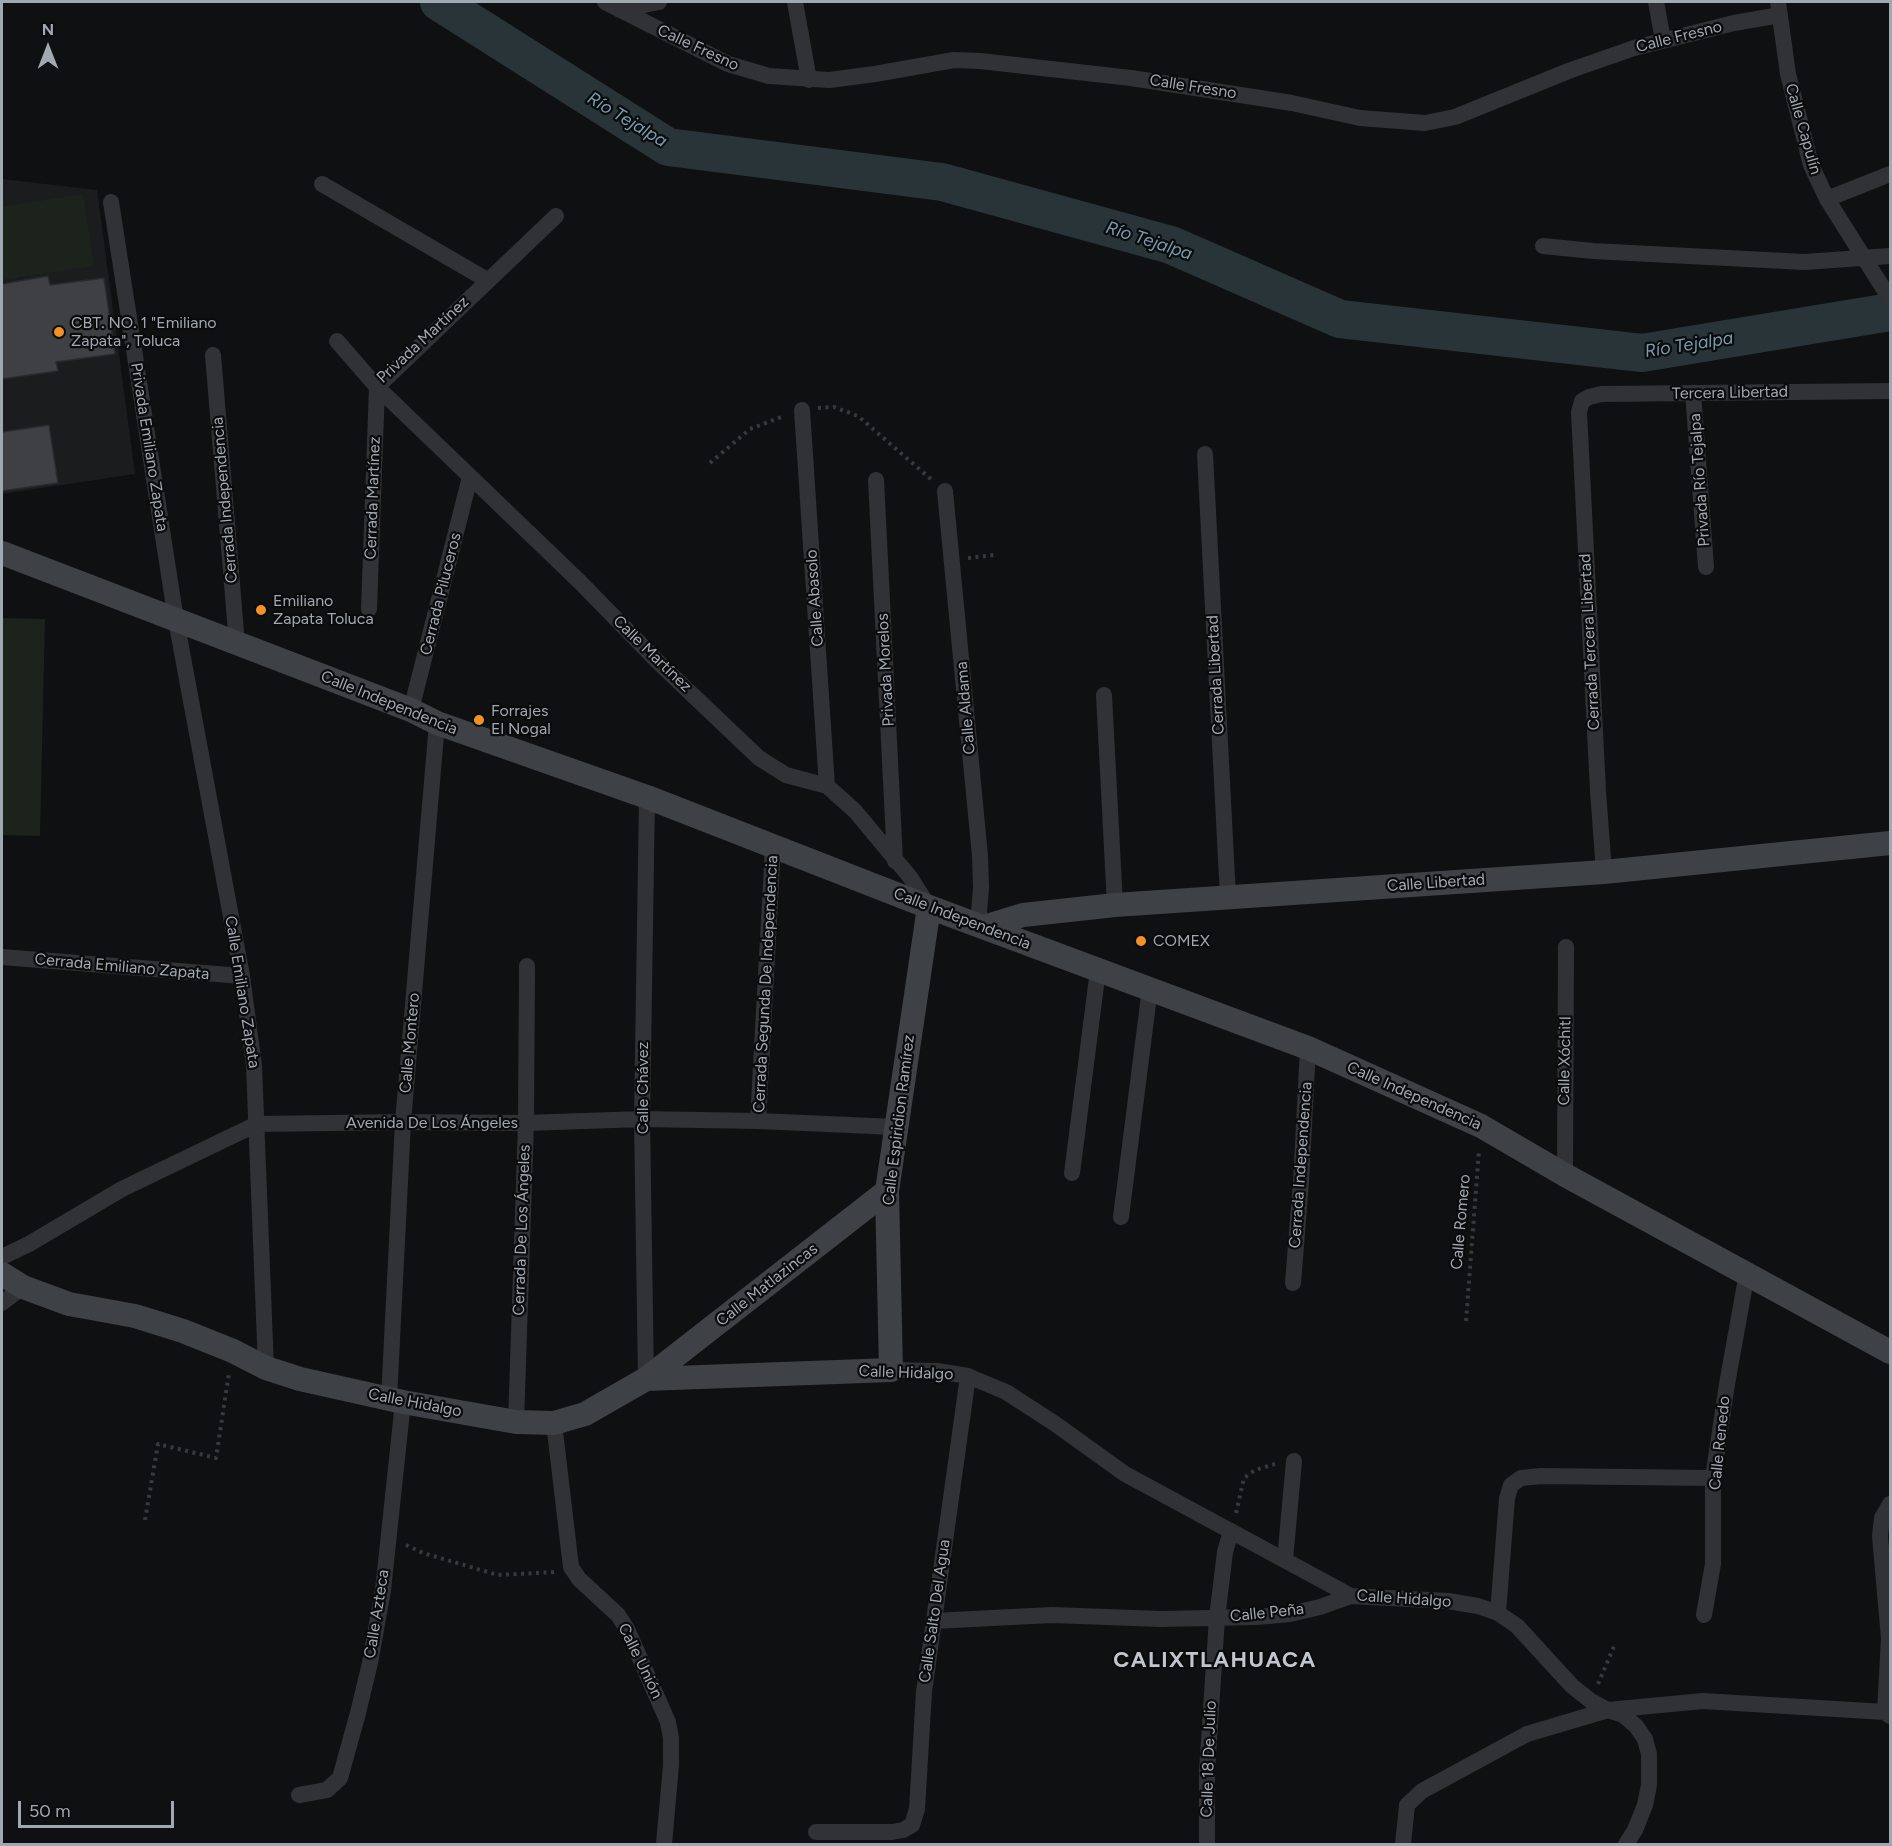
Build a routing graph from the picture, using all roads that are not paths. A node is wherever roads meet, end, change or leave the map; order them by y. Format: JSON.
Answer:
{"nodes":[{"id":1,"x":659,"y":2,"type":"edge"},
{"id":2,"x":795,"y":2,"type":"edge"},
{"id":3,"x":1656,"y":2,"type":"edge"},
{"id":4,"x":612,"y":6,"type":"edge"},
{"id":5,"x":1779,"y":8,"type":"edge"},
{"id":6,"x":1663,"y":40,"type":"junction"},
{"id":7,"x":809,"y":80,"type":"junction"},
{"id":8,"x":1890,"y":174,"type":"edge"},
{"id":9,"x":322,"y":184,"type":"dead end"},
{"id":10,"x":1827,"y":199,"type":"junction"},
{"id":11,"x":111,"y":202,"type":"dead end"},
{"id":12,"x":556,"y":216,"type":"dead end"},
{"id":13,"x":1543,"y":246,"type":"dead end"},
{"id":14,"x":1890,"y":256,"type":"edge"},
{"id":15,"x":1864,"y":258,"type":"junction"},
{"id":16,"x":487,"y":280,"type":"junction"},
{"id":17,"x":1890,"y":299,"type":"edge"},
{"id":18,"x":337,"y":341,"type":"dead end"},
{"id":19,"x":213,"y":356,"type":"dead end"},
{"id":20,"x":377,"y":387,"type":"junction"},
{"id":21,"x":1890,"y":390,"type":"edge"},
{"id":22,"x":1694,"y":393,"type":"junction"},
{"id":23,"x":802,"y":410,"type":"road end"},
{"id":24,"x":1579,"y":412,"type":"joint"},
{"id":25,"x":1205,"y":454,"type":"dead end"},
{"id":26,"x":470,"y":477,"type":"junction"},
{"id":27,"x":876,"y":480,"type":"dead end"},
{"id":28,"x":945,"y":491,"type":"road end"},
{"id":29,"x":2,"y":553,"type":"edge"},
{"id":30,"x":1706,"y":567,"type":"dead end"},
{"id":31,"x":369,"y":609,"type":"dead end"},
{"id":32,"x":176,"y":620,"type":"junction"},
{"id":33,"x":237,"y":644,"type":"junction"},
{"id":34,"x":1104,"y":695,"type":"dead end"},
{"id":35,"x":411,"y":710,"type":"junction"},
{"id":36,"x":437,"y":723,"type":"junction"},
{"id":37,"x":827,"y":786,"type":"junction"},
{"id":38,"x":646,"y":797,"type":"junction"},
{"id":39,"x":1890,"y":843,"type":"edge"},
{"id":40,"x":773,"y":847,"type":"junction"},
{"id":41,"x":895,"y":861,"type":"junction"},
{"id":42,"x":1604,"y":872,"type":"junction"},
{"id":43,"x":1228,"y":897,"type":"junction"},
{"id":44,"x":1115,"y":905,"type":"junction"},
{"id":45,"x":929,"y":907,"type":"junction"},
{"id":46,"x":981,"y":927,"type":"junction"},
{"id":47,"x":1566,"y":947,"type":"dead end"},
{"id":48,"x":2,"y":957,"type":"edge"},
{"id":49,"x":527,"y":966,"type":"dead end"},
{"id":50,"x":1098,"y":970,"type":"junction"},
{"id":51,"x":243,"y":976,"type":"junction"},
{"id":52,"x":1150,"y":988,"type":"junction"},
{"id":53,"x":1308,"y":1048,"type":"junction"},
{"id":54,"x":642,"y":1119,"type":"junction"},
{"id":55,"x":758,"y":1121,"type":"junction"},
{"id":56,"x":403,"y":1122,"type":"junction"},
{"id":57,"x":526,"y":1123,"type":"junction"},
{"id":58,"x":257,"y":1124,"type":"junction"},
{"id":59,"x":895,"y":1127,"type":"junction"},
{"id":60,"x":1072,"y":1173,"type":"dead end"},
{"id":61,"x":1565,"y":1175,"type":"junction"},
{"id":62,"x":887,"y":1191,"type":"junction"},
{"id":63,"x":1122,"y":1216,"type":"dead end"},
{"id":64,"x":2,"y":1257,"type":"edge"},
{"id":65,"x":1747,"y":1273,"type":"junction"},
{"id":66,"x":2,"y":1274,"type":"edge"},
{"id":67,"x":1293,"y":1282,"type":"dead end"},
{"id":68,"x":23,"y":1287,"type":"junction"},
{"id":69,"x":2,"y":1303,"type":"edge"},
{"id":70,"x":1890,"y":1352,"type":"edge"},
{"id":71,"x":266,"y":1368,"type":"junction"},
{"id":72,"x":891,"y":1370,"type":"junction"},
{"id":73,"x":968,"y":1376,"type":"junction"},
{"id":74,"x":646,"y":1379,"type":"junction"},
{"id":75,"x":396,"y":1400,"type":"junction"},
{"id":76,"x":516,"y":1422,"type":"junction"},
{"id":77,"x":554,"y":1424,"type":"junction"},
{"id":78,"x":1294,"y":1461,"type":"road end"},
{"id":79,"x":1713,"y":1478,"type":"junction"},
{"id":80,"x":1890,"y":1504,"type":"edge"},
{"id":81,"x":1231,"y":1531,"type":"junction"},
{"id":82,"x":1286,"y":1560,"type":"junction"},
{"id":83,"x":1351,"y":1596,"type":"junction"},
{"id":84,"x":1498,"y":1613,"type":"junction"},
{"id":85,"x":1704,"y":1615,"type":"dead end"},
{"id":86,"x":1217,"y":1618,"type":"junction"},
{"id":87,"x":933,"y":1621,"type":"junction"},
{"id":88,"x":1608,"y":1710,"type":"junction"},
{"id":89,"x":1888,"y":1714,"type":"edge"},
{"id":90,"x":298,"y":1795,"type":"dead end"},
{"id":91,"x":816,"y":1832,"type":"dead end"},
{"id":92,"x":664,"y":1845,"type":"edge"},
{"id":93,"x":1207,"y":1845,"type":"edge"},
{"id":94,"x":1403,"y":1845,"type":"edge"},
{"id":95,"x":1626,"y":1845,"type":"edge"}],
"edges":[{"from":1,"to":4,"type":"street"},
{"from":2,"to":7,"type":"street"},
{"from":3,"to":6,"type":"street"},
{"from":4,"to":7,"type":"street","name":"Calle Fresno"},
{"from":5,"to":6,"type":"street","name":"Calle Fresno"},
{"from":5,"to":10,"type":"street","name":"Calle Capulín"},
{"from":6,"to":7,"type":"street","name":"Calle Fresno"},
{"from":8,"to":10,"type":"street"},
{"from":9,"to":16,"type":"street","name":"Privada Martínez"},
{"from":10,"to":15,"type":"street","name":"Calle Capulín"},
{"from":11,"to":32,"type":"street","name":"Privada Emiliano Zapata"},
{"from":12,"to":16,"type":"street","name":"Privada Martínez"},
{"from":13,"to":15,"type":"street"},
{"from":14,"to":15,"type":"street"},
{"from":15,"to":17,"type":"street","name":"Calle Capulín"},
{"from":16,"to":20,"type":"street","name":"Privada Martínez"},
{"from":18,"to":20,"type":"street","name":"Privada Martínez"},
{"from":19,"to":33,"type":"street","name":"Cerrada Independencia"},
{"from":20,"to":26,"type":"street","name":"Calle Martínez"},
{"from":20,"to":31,"type":"street","name":"Cerrada Martínez"},
{"from":21,"to":22,"type":"street","name":"Tercera Libertad"},
{"from":22,"to":24,"type":"street","name":"Tercera Libertad"},
{"from":22,"to":30,"type":"street","name":"Privada Río Tejalpa"},
{"from":23,"to":37,"type":"street","name":"Calle Abasolo"},
{"from":24,"to":42,"type":"street","name":"Cerrada Tercera Libertad"},
{"from":25,"to":43,"type":"street","name":"Cerrada Libertad"},
{"from":26,"to":35,"type":"street","name":"Cerrada Piluceros"},
{"from":26,"to":37,"type":"street","name":"Calle Martínez"},
{"from":27,"to":41,"type":"street","name":"Privada Morelos"},
{"from":28,"to":46,"type":"street","name":"Calle Aldama"},
{"from":29,"to":32,"type":"main road","name":"Calle Independencia"},
{"from":32,"to":33,"type":"main road","name":"Calle Independencia"},
{"from":32,"to":51,"type":"street","name":"Calle Emiliano Zapata"},
{"from":33,"to":35,"type":"main road","name":"Calle Independencia"},
{"from":34,"to":44,"type":"street"},
{"from":35,"to":36,"type":"main road","name":"Calle Independencia"},
{"from":36,"to":38,"type":"main road","name":"Calle Independencia"},
{"from":36,"to":56,"type":"street","name":"Calle Montero"},
{"from":37,"to":41,"type":"street","name":"Calle Martínez"},
{"from":38,"to":40,"type":"main road","name":"Calle Independencia"},
{"from":38,"to":54,"type":"street","name":"Calle Chávez"},
{"from":39,"to":42,"type":"main road","name":"Calle Libertad"},
{"from":40,"to":45,"type":"main road","name":"Calle Independencia"},
{"from":40,"to":55,"type":"street","name":"Cerrada Segunda De Independencia"},
{"from":41,"to":45,"type":"street","name":"Calle Martínez"},
{"from":42,"to":43,"type":"main road","name":"Calle Libertad"},
{"from":43,"to":44,"type":"main road","name":"Calle Libertad"},
{"from":44,"to":46,"type":"main road","name":"Calle Libertad"},
{"from":45,"to":46,"type":"main road","name":"Calle Independencia"},
{"from":45,"to":59,"type":"main road","name":"Calle Espiridion Ramírez"},
{"from":46,"to":50,"type":"main road","name":"Calle Independencia"},
{"from":47,"to":61,"type":"street","name":"Calle Xóchitl"},
{"from":48,"to":51,"type":"street","name":"Cerrada Emiliano Zapata"},
{"from":49,"to":57,"type":"street","name":"Cerrada De Los Ángeles"},
{"from":50,"to":52,"type":"main road","name":"Calle Independencia"},
{"from":50,"to":60,"type":"street"},
{"from":51,"to":58,"type":"street","name":"Calle Emiliano Zapata"},
{"from":52,"to":53,"type":"main road","name":"Calle Independencia"},
{"from":52,"to":63,"type":"street"},
{"from":53,"to":61,"type":"main road","name":"Calle Independencia"},
{"from":53,"to":67,"type":"street","name":"Cerrada Independencia"},
{"from":54,"to":55,"type":"street","name":"Avenida De Los Ángeles"},
{"from":54,"to":57,"type":"street","name":"Avenida De Los Ángeles"},
{"from":54,"to":74,"type":"street","name":"Calle Chávez"},
{"from":55,"to":59,"type":"street","name":"Avenida De Los Ángeles"},
{"from":56,"to":57,"type":"street","name":"Avenida De Los Ángeles"},
{"from":56,"to":58,"type":"street","name":"Avenida De Los Ángeles"},
{"from":56,"to":75,"type":"street","name":"Calle Montero"},
{"from":57,"to":76,"type":"street","name":"Cerrada De Los Ángeles"},
{"from":58,"to":64,"type":"street","name":"Avenida De Los Ángeles"},
{"from":58,"to":71,"type":"street","name":"Calle Emiliano Zapata"},
{"from":59,"to":62,"type":"main road","name":"Calle Espiridion Ramírez"},
{"from":61,"to":65,"type":"main road","name":"Calle Independencia"},
{"from":62,"to":72,"type":"main road","name":"Calle Espiridion Ramírez"},
{"from":62,"to":74,"type":"main road","name":"Calle Matlazincas"},
{"from":65,"to":70,"type":"main road","name":"Calle Independencia"},
{"from":65,"to":79,"type":"street","name":"Calle Renedo"},
{"from":66,"to":68,"type":"main road","name":"Calle Hidalgo"},
{"from":68,"to":69,"type":"street"},
{"from":68,"to":71,"type":"main road","name":"Calle Hidalgo"},
{"from":71,"to":75,"type":"main road","name":"Calle Hidalgo"},
{"from":72,"to":73,"type":"street","name":"Calle Hidalgo"},
{"from":72,"to":74,"type":"main road","name":"Calle Hidalgo"},
{"from":73,"to":81,"type":"street","name":"Calle Hidalgo"},
{"from":73,"to":87,"type":"street","name":"Calle Salto Del Agua"},
{"from":74,"to":77,"type":"main road","name":"Calle Hidalgo"},
{"from":75,"to":76,"type":"main road","name":"Calle Hidalgo"},
{"from":75,"to":90,"type":"street","name":"Calle Azteca"},
{"from":76,"to":77,"type":"main road","name":"Calle Hidalgo"},
{"from":77,"to":92,"type":"street","name":"Calle Unión"},
{"from":78,"to":82,"type":"street"},
{"from":79,"to":84,"type":"street"},
{"from":79,"to":85,"type":"street","name":"Calle Renedo"},
{"from":80,"to":89,"type":"street"},
{"from":81,"to":82,"type":"street","name":"Calle Hidalgo"},
{"from":81,"to":86,"type":"street","name":"Calle 18 De Julio"},
{"from":82,"to":83,"type":"street","name":"Calle Hidalgo"},
{"from":83,"to":84,"type":"street","name":"Calle Hidalgo"},
{"from":83,"to":86,"type":"street","name":"Calle Peña"},
{"from":84,"to":88,"type":"street","name":"Calle Hidalgo"},
{"from":86,"to":87,"type":"street","name":"Calle Peña"},
{"from":86,"to":93,"type":"street","name":"Calle 18 De Julio"},
{"from":87,"to":91,"type":"street","name":"Calle Salto Del Agua"},
{"from":88,"to":89,"type":"street"},
{"from":88,"to":94,"type":"street"},
{"from":88,"to":95,"type":"street","name":"Calle Hidalgo"}]}
